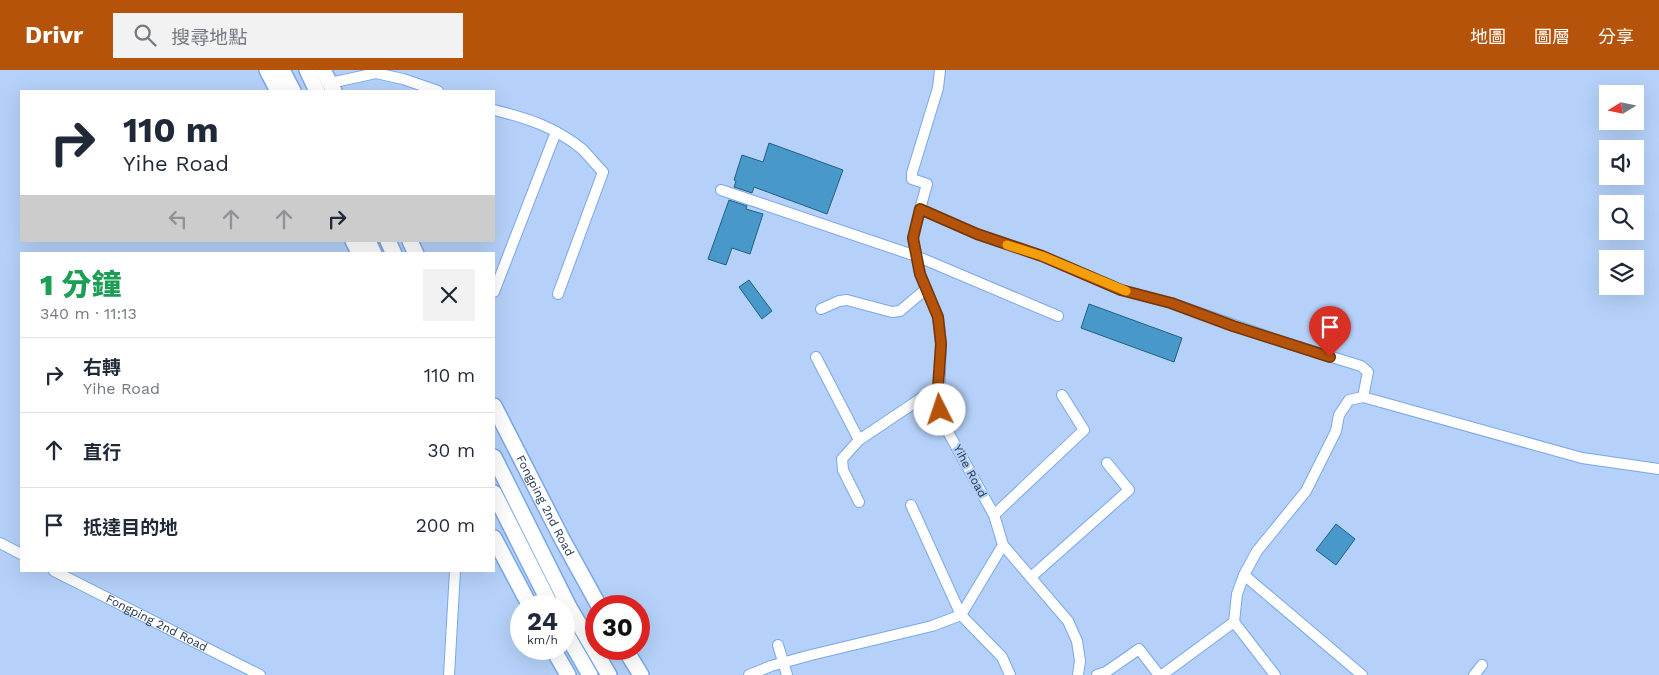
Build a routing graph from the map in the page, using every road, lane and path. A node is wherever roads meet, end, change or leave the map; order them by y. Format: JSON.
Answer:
{"nodes":[{"id":1,"x":267,"y":70,"type":"edge"},
{"id":2,"x":282,"y":70,"type":"edge"},
{"id":3,"x":307,"y":70,"type":"edge"},
{"id":4,"x":940,"y":70,"type":"edge"},
{"id":5,"x":329,"y":81,"type":"edge"},
{"id":6,"x":277,"y":90,"type":"edge"},
{"id":7,"x":292,"y":90,"type":"edge"},
{"id":8,"x":317,"y":90,"type":"edge"},
{"id":9,"x":435,"y":90,"type":"edge"},
{"id":10,"x":495,"y":110,"type":"edge"},
{"id":11,"x":556,"y":132,"type":"junction"},
{"id":12,"x":720,"y":190,"type":"dead end"},
{"id":13,"x":920,"y":209,"type":"junction"},
{"id":14,"x":916,"y":256,"type":"junction"},
{"id":15,"x":495,"y":289,"type":"edge"},
{"id":16,"x":926,"y":289,"type":"junction"},
{"id":17,"x":558,"y":294,"type":"dead end"},
{"id":18,"x":821,"y":309,"type":"dead end"},
{"id":19,"x":1058,"y":316,"type":"dead end"},
{"id":20,"x":816,"y":357,"type":"dead end"},
{"id":21,"x":938,"y":387,"type":"junction"},
{"id":22,"x":1062,"y":395,"type":"dead end"},
{"id":23,"x":1363,"y":397,"type":"junction"},
{"id":24,"x":495,"y":408,"type":"edge"},
{"id":25,"x":859,"y":440,"type":"junction"},
{"id":26,"x":495,"y":459,"type":"edge"},
{"id":27,"x":1107,"y":463,"type":"dead end"},
{"id":28,"x":1659,"y":469,"type":"edge"},
{"id":29,"x":495,"y":495,"type":"edge"},
{"id":30,"x":859,"y":502,"type":"dead end"},
{"id":31,"x":911,"y":505,"type":"dead end"},
{"id":32,"x":994,"y":515,"type":"junction"},
{"id":33,"x":495,"y":540,"type":"edge"},
{"id":34,"x":0,"y":543,"type":"edge"},
{"id":35,"x":1003,"y":545,"type":"junction"},
{"id":36,"x":20,"y":553,"type":"edge"},
{"id":37,"x":56,"y":572,"type":"edge"},
{"id":38,"x":455,"y":572,"type":"edge"},
{"id":39,"x":1244,"y":575,"type":"junction"},
{"id":40,"x":1031,"y":577,"type":"junction"},
{"id":41,"x":524,"y":595,"type":"edge"},
{"id":42,"x":545,"y":595,"type":"edge"},
{"id":43,"x":593,"y":595,"type":"edge"},
{"id":44,"x":961,"y":615,"type":"junction"},
{"id":45,"x":1234,"y":622,"type":"junction"},
{"id":46,"x":778,"y":645,"type":"dead end"},
{"id":47,"x":575,"y":649,"type":"edge"},
{"id":48,"x":560,"y":660,"type":"edge"},
{"id":49,"x":632,"y":660,"type":"edge"},
{"id":50,"x":783,"y":663,"type":"junction"},
{"id":51,"x":1482,"y":665,"type":"dead end"},
{"id":52,"x":260,"y":675,"type":"edge"},
{"id":53,"x":449,"y":675,"type":"edge"},
{"id":54,"x":568,"y":675,"type":"edge"},
{"id":55,"x":590,"y":675,"type":"edge"},
{"id":56,"x":610,"y":675,"type":"edge"},
{"id":57,"x":641,"y":675,"type":"edge"},
{"id":58,"x":749,"y":675,"type":"edge"},
{"id":59,"x":787,"y":675,"type":"edge"},
{"id":60,"x":1010,"y":675,"type":"edge"},
{"id":61,"x":1078,"y":675,"type":"edge"},
{"id":62,"x":1097,"y":675,"type":"edge"},
{"id":63,"x":1161,"y":675,"type":"edge"},
{"id":64,"x":1276,"y":675,"type":"edge"},
{"id":65,"x":1362,"y":675,"type":"edge"},
{"id":66,"x":1474,"y":675,"type":"edge"}],
"edges":[{"from":1,"to":6,"type":"main road"},
{"from":2,"to":7,"type":"main road"},
{"from":3,"to":8,"type":"main road"},
{"from":4,"to":13,"type":"street","name":"Yihe Road"},
{"from":5,"to":9,"type":"street"},
{"from":10,"to":11,"type":"street"},
{"from":11,"to":15,"type":"street"},
{"from":11,"to":17,"type":"street"},
{"from":12,"to":14,"type":"street"},
{"from":13,"to":14,"type":"street","name":"Yihe Road"},
{"from":13,"to":23,"type":"street"},
{"from":14,"to":16,"type":"street","name":"Yihe Road"},
{"from":14,"to":19,"type":"street"},
{"from":16,"to":18,"type":"street"},
{"from":16,"to":21,"type":"street","name":"Yihe Road"},
{"from":20,"to":25,"type":"street"},
{"from":21,"to":25,"type":"street"},
{"from":21,"to":32,"type":"street","name":"Yihe Road"},
{"from":22,"to":32,"type":"street"},
{"from":23,"to":28,"type":"street"},
{"from":23,"to":39,"type":"street"},
{"from":24,"to":43,"type":"main road","name":"Fongping 2nd Road"},
{"from":25,"to":30,"type":"street"},
{"from":26,"to":56,"type":"main road"},
{"from":27,"to":40,"type":"street"},
{"from":29,"to":42,"type":"main road"},
{"from":31,"to":44,"type":"street"},
{"from":32,"to":35,"type":"street","name":"Yihe Road"},
{"from":33,"to":41,"type":"main road"},
{"from":34,"to":36,"type":"street"},
{"from":35,"to":40,"type":"street","name":"Yihe Road"},
{"from":35,"to":44,"type":"street"},
{"from":37,"to":52,"type":"street","name":"Fongping 2nd Road"},
{"from":38,"to":53,"type":"street"},
{"from":39,"to":45,"type":"street"},
{"from":39,"to":65,"type":"street"},
{"from":40,"to":61,"type":"street","name":"Yihe Road"},
{"from":44,"to":50,"type":"street"},
{"from":44,"to":60,"type":"street"},
{"from":45,"to":63,"type":"street"},
{"from":45,"to":64,"type":"street"},
{"from":46,"to":50,"type":"street"},
{"from":47,"to":55,"type":"main road"},
{"from":48,"to":54,"type":"main road"},
{"from":49,"to":57,"type":"main road"},
{"from":50,"to":58,"type":"street"},
{"from":50,"to":59,"type":"street"},
{"from":51,"to":66,"type":"street"},
{"from":62,"to":63,"type":"street"}]}
